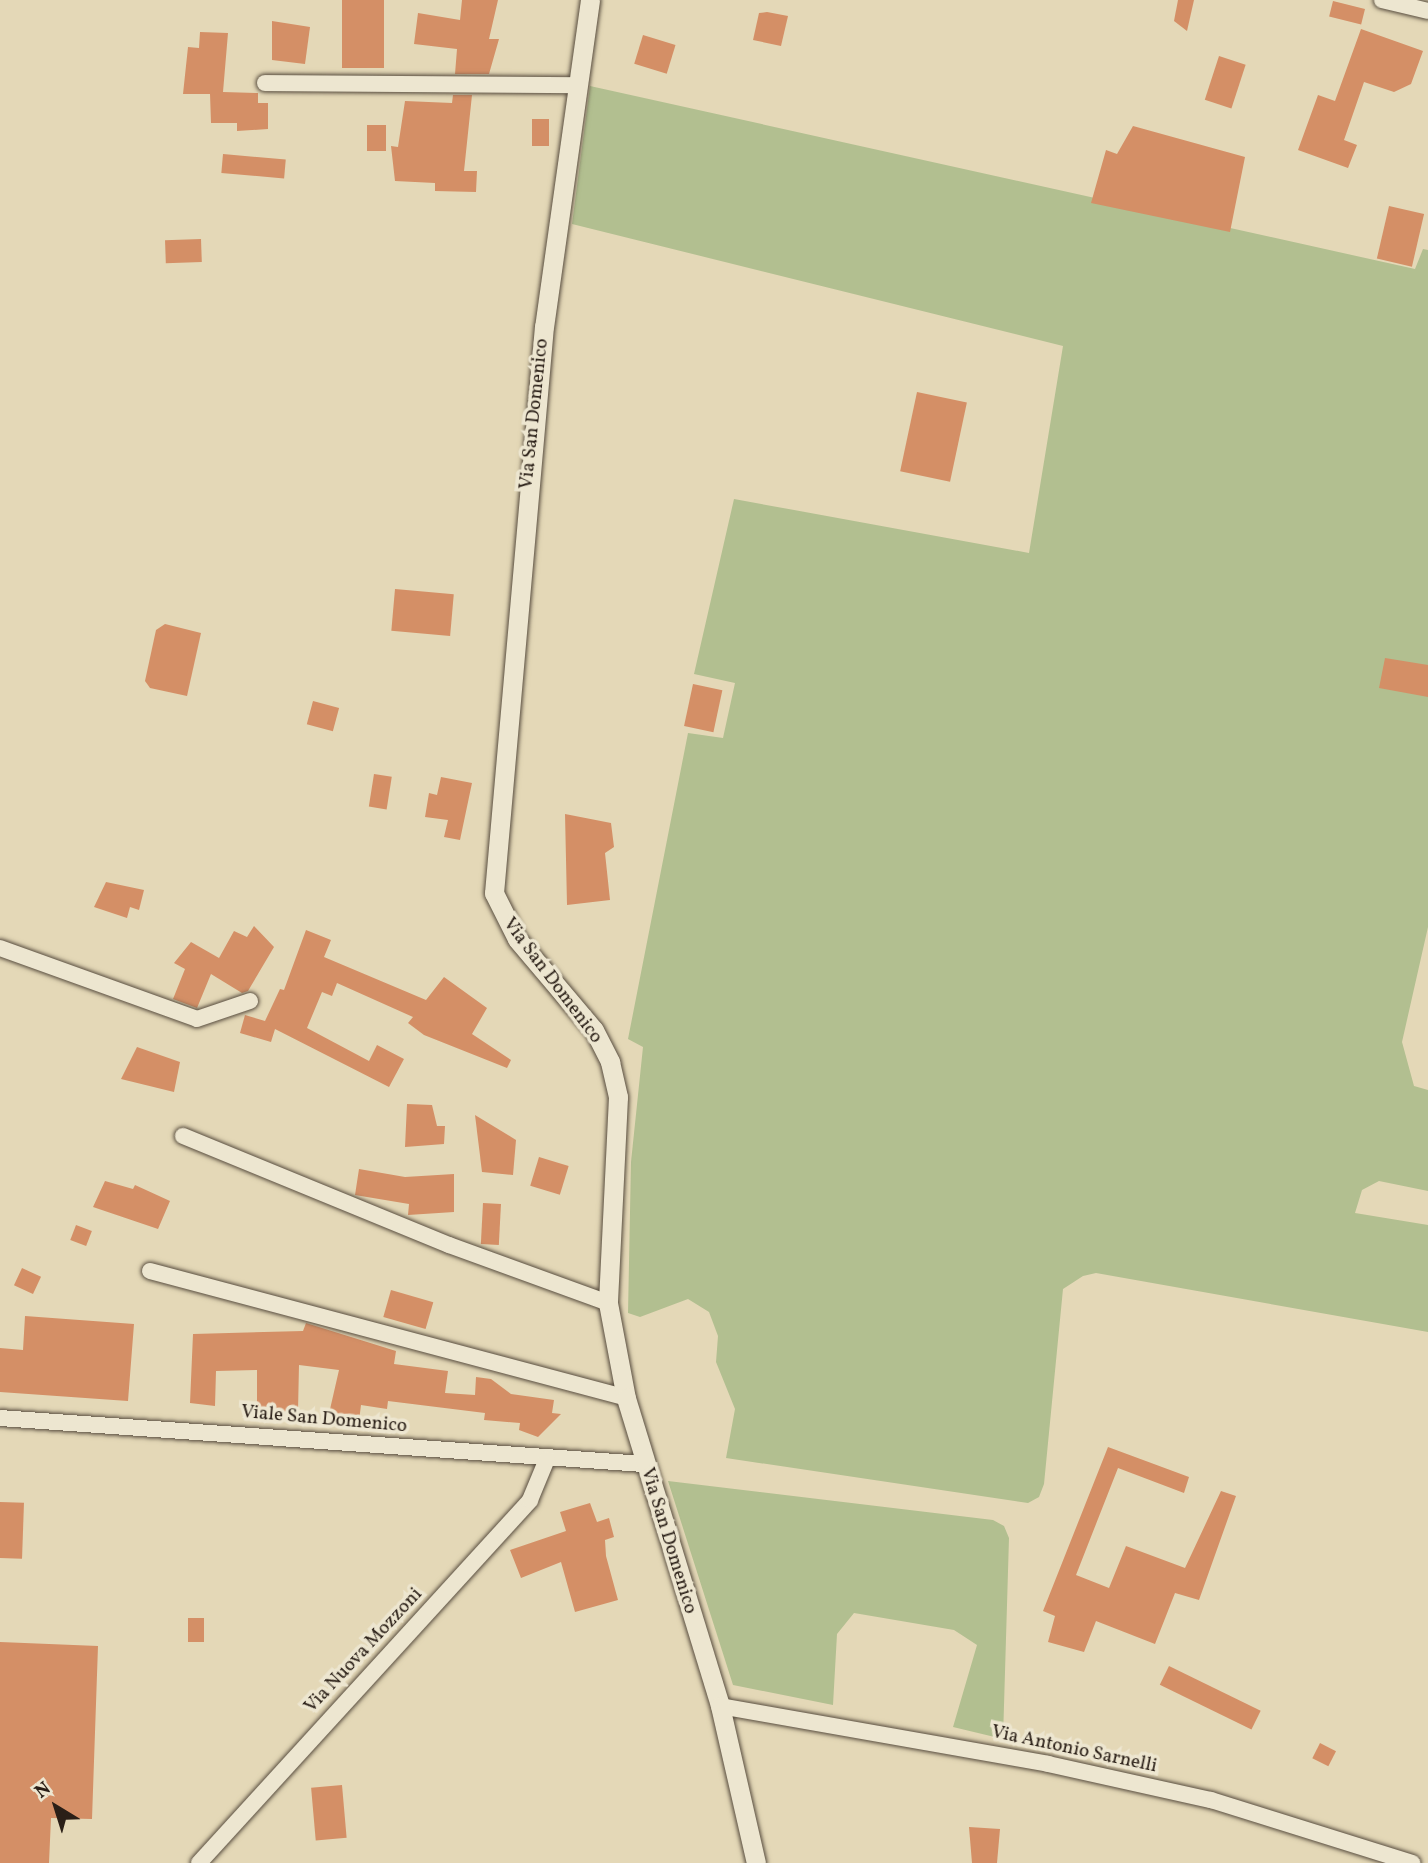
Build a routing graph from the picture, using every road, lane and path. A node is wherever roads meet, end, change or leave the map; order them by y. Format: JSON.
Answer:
{"nodes":[{"id":1,"x":590,"y":0,"type":"edge"},
{"id":2,"x":1382,"y":0,"type":"edge"},
{"id":3,"x":1428,"y":11,"type":"edge"},
{"id":4,"x":265,"y":83,"type":"dead end"},
{"id":5,"x":575,"y":85,"type":"junction"},
{"id":6,"x":0,"y":948,"type":"edge"},
{"id":7,"x":250,"y":1001,"type":"dead end"},
{"id":8,"x":183,"y":1136,"type":"dead end"},
{"id":9,"x":150,"y":1271,"type":"dead end"},
{"id":10,"x":608,"y":1303,"type":"junction"},
{"id":11,"x":626,"y":1398,"type":"junction"},
{"id":12,"x":0,"y":1418,"type":"edge"},
{"id":13,"x":547,"y":1459,"type":"junction"},
{"id":14,"x":644,"y":1464,"type":"junction"},
{"id":15,"x":720,"y":1706,"type":"junction"},
{"id":16,"x":199,"y":1863,"type":"edge"},
{"id":17,"x":756,"y":1863,"type":"edge"},
{"id":18,"x":1412,"y":1863,"type":"edge"}],
"edges":[{"from":1,"to":5,"type":"street","name":"Via San Domenico"},
{"from":2,"to":3,"type":"street"},
{"from":4,"to":5,"type":"street"},
{"from":5,"to":10,"type":"street","name":"Via San Domenico"},
{"from":6,"to":7,"type":"street"},
{"from":8,"to":10,"type":"street"},
{"from":9,"to":11,"type":"street"},
{"from":10,"to":11,"type":"street","name":"Via San Domenico"},
{"from":11,"to":14,"type":"street","name":"Via San Domenico"},
{"from":12,"to":13,"type":"street","name":"Viale San Domenico"},
{"from":13,"to":14,"type":"street","name":"Viale San Domenico"},
{"from":13,"to":16,"type":"street","name":"Via Nuova Mozzoni"},
{"from":14,"to":15,"type":"street","name":"Via San Domenico"},
{"from":15,"to":17,"type":"street","name":"Via San Domenico"},
{"from":15,"to":18,"type":"street","name":"Via Antonio Sarnelli"}]}
